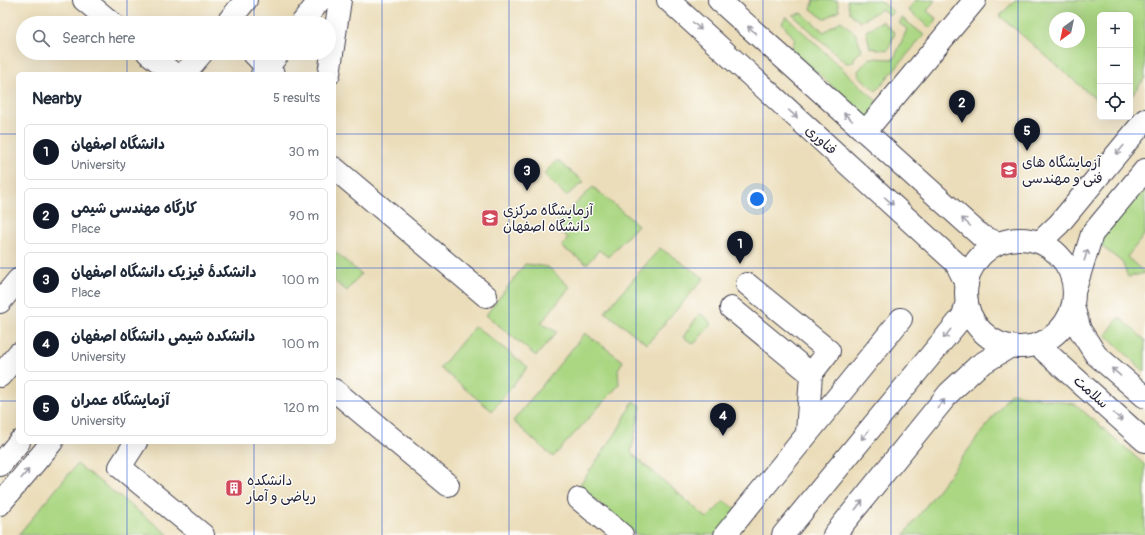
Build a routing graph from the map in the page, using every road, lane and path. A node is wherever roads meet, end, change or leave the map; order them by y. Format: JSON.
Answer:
{"nodes":[{"id":1,"x":84,"y":0,"type":"edge"},
{"id":2,"x":246,"y":0,"type":"edge"},
{"id":3,"x":320,"y":0,"type":"edge"},
{"id":4,"x":340,"y":0,"type":"edge"},
{"id":5,"x":668,"y":0,"type":"edge"},
{"id":6,"x":719,"y":0,"type":"edge"},
{"id":7,"x":974,"y":0,"type":"edge"},
{"id":8,"x":103,"y":16,"type":"edge"},
{"id":9,"x":233,"y":16,"type":"edge"},
{"id":10,"x":307,"y":16,"type":"edge"},
{"id":11,"x":336,"y":27,"type":"edge"},
{"id":12,"x":157,"y":60,"type":"edge"},
{"id":13,"x":196,"y":60,"type":"edge"},
{"id":14,"x":262,"y":60,"type":"edge"},
{"id":15,"x":331,"y":60,"type":"edge"},
{"id":16,"x":270,"y":67,"type":"edge"},
{"id":17,"x":172,"y":72,"type":"edge"},
{"id":18,"x":186,"y":72,"type":"edge"},
{"id":19,"x":329,"y":72,"type":"edge"},
{"id":20,"x":1145,"y":120,"type":"edge"},
{"id":21,"x":865,"y":132,"type":"junction"},
{"id":22,"x":336,"y":170,"type":"edge"},
{"id":23,"x":1145,"y":170,"type":"edge"},
{"id":24,"x":1040,"y":242,"type":"junction"},
{"id":25,"x":998,"y":243,"type":"junction"},
{"id":26,"x":16,"y":282,"type":"edge"},
{"id":27,"x":747,"y":284,"type":"dead end"},
{"id":28,"x":967,"y":293,"type":"junction"},
{"id":29,"x":486,"y":296,"type":"dead end"},
{"id":30,"x":1074,"y":299,"type":"junction"},
{"id":31,"x":0,"y":302,"type":"edge"},
{"id":32,"x":731,"y":308,"type":"dead end"},
{"id":33,"x":901,"y":319,"type":"dead end"},
{"id":34,"x":1037,"y":344,"type":"junction"},
{"id":35,"x":1011,"y":346,"type":"junction"},
{"id":36,"x":16,"y":356,"type":"edge"},
{"id":37,"x":811,"y":374,"type":"junction"},
{"id":38,"x":0,"y":376,"type":"edge"},
{"id":39,"x":336,"y":392,"type":"edge"},
{"id":40,"x":1145,"y":397,"type":"edge"},
{"id":41,"x":807,"y":433,"type":"junction"},
{"id":42,"x":1145,"y":441,"type":"edge"},
{"id":43,"x":17,"y":444,"type":"edge"},
{"id":44,"x":50,"y":444,"type":"edge"},
{"id":45,"x":135,"y":444,"type":"edge"},
{"id":46,"x":0,"y":465,"type":"edge"},
{"id":47,"x":448,"y":485,"type":"dead end"},
{"id":48,"x":579,"y":499,"type":"dead end"},
{"id":49,"x":0,"y":504,"type":"edge"},
{"id":50,"x":203,"y":535,"type":"edge"},
{"id":51,"x":622,"y":535,"type":"edge"},
{"id":52,"x":725,"y":535,"type":"edge"},
{"id":53,"x":784,"y":535,"type":"edge"},
{"id":54,"x":834,"y":535,"type":"edge"}],
"edges":[{"from":1,"to":8,"type":"street"},
{"from":2,"to":9,"type":"street"},
{"from":3,"to":10,"type":"street"},
{"from":4,"to":11,"type":"street"},
{"from":5,"to":28,"type":"street","name":"فناوری","one_way":true},
{"from":21,"to":6,"type":"street","one_way":true},
{"from":7,"to":21,"type":"street"},
{"from":12,"to":17,"type":"street"},
{"from":13,"to":18,"type":"street"},
{"from":14,"to":16,"type":"street"},
{"from":15,"to":19,"type":"street"},
{"from":20,"to":24,"type":"street","one_way":true},
{"from":25,"to":21,"type":"street","one_way":true},
{"from":22,"to":29,"type":"street"},
{"from":30,"to":23,"type":"street","one_way":true},
{"from":24,"to":25,"type":"street"},
{"from":24,"to":30,"type":"street"},
{"from":25,"to":28,"type":"street"},
{"from":26,"to":31,"type":"street"},
{"from":27,"to":37,"type":"street"},
{"from":28,"to":35,"type":"street"},
{"from":28,"to":53,"type":"street","one_way":true},
{"from":30,"to":34,"type":"street"},
{"from":40,"to":30,"type":"street","one_way":true},
{"from":32,"to":37,"type":"street"},
{"from":33,"to":41,"type":"street"},
{"from":34,"to":35,"type":"street"},
{"from":34,"to":42,"type":"street","name":"سلامت","one_way":true},
{"from":54,"to":35,"type":"street","one_way":true},
{"from":36,"to":38,"type":"street"},
{"from":37,"to":41,"type":"street"},
{"from":39,"to":47,"type":"street"},
{"from":41,"to":52,"type":"street"},
{"from":43,"to":46,"type":"street"},
{"from":49,"to":44,"type":"street","one_way":true},
{"from":45,"to":50,"type":"street"},
{"from":48,"to":51,"type":"street"}]}
